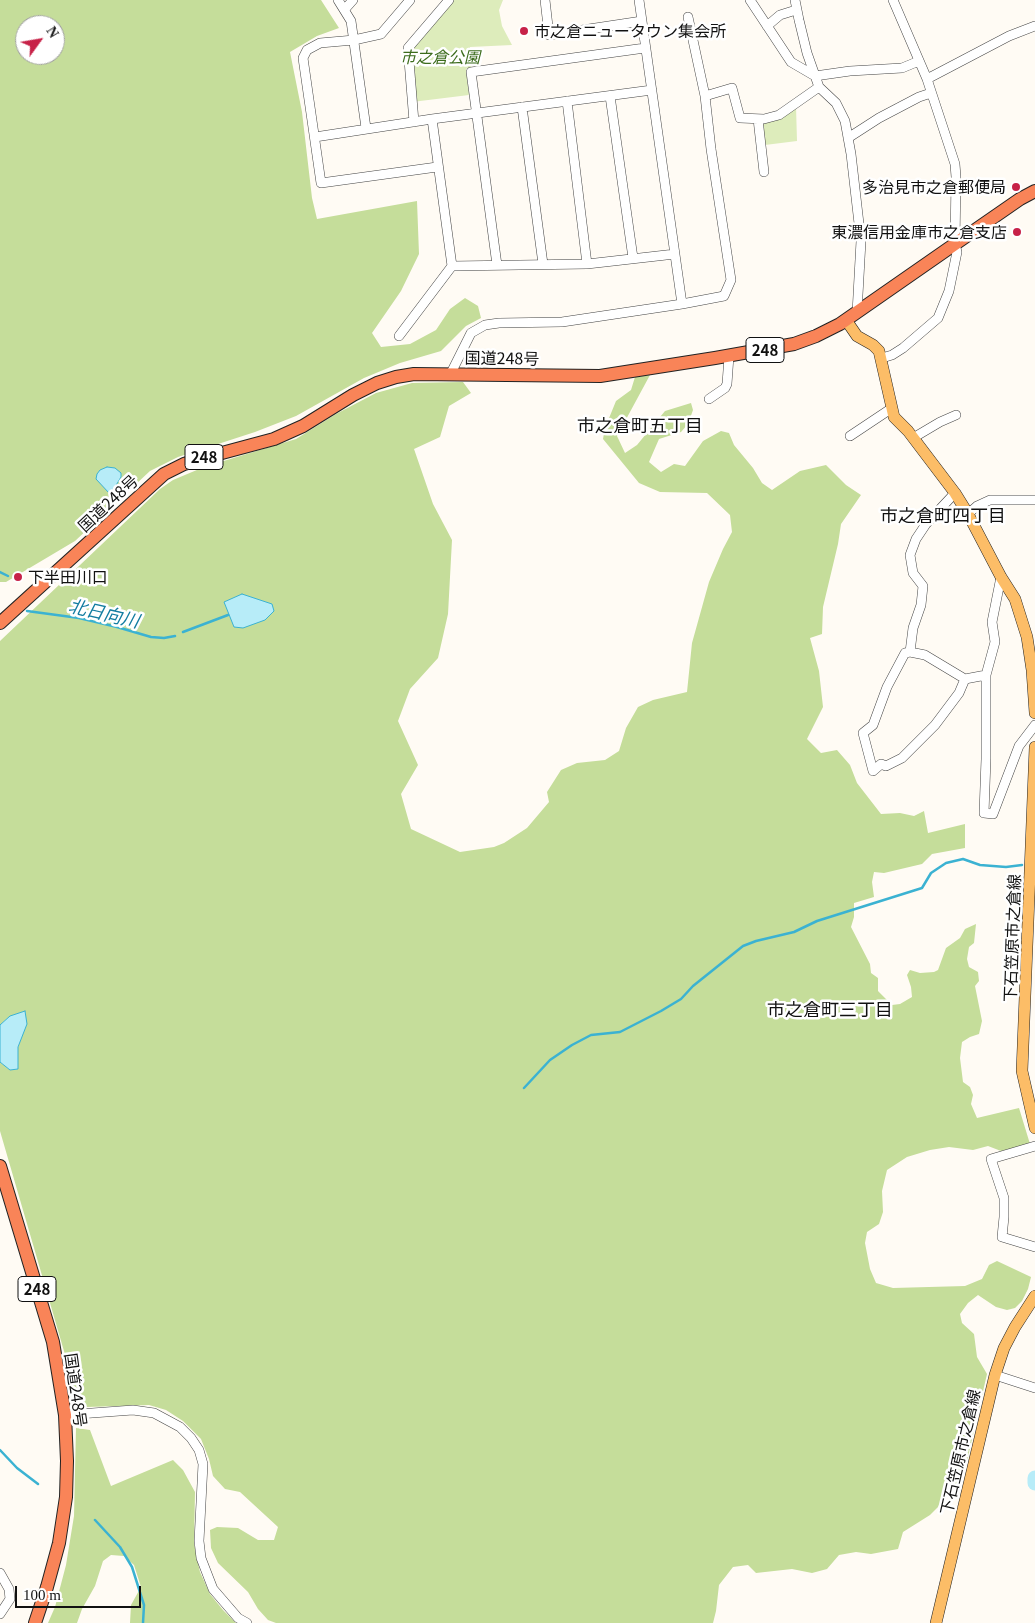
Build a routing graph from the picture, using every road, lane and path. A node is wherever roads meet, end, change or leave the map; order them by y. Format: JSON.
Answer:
{"nodes":[{"id":1,"x":338,"y":0,"type":"edge"},
{"id":2,"x":352,"y":0,"type":"edge"},
{"id":3,"x":410,"y":0,"type":"edge"},
{"id":4,"x":449,"y":0,"type":"edge"},
{"id":5,"x":545,"y":0,"type":"edge"},
{"id":6,"x":639,"y":0,"type":"edge"},
{"id":7,"x":750,"y":0,"type":"edge"},
{"id":8,"x":893,"y":0,"type":"edge"},
{"id":9,"x":796,"y":5,"type":"edge"},
{"id":10,"x":345,"y":9,"type":"junction"},
{"id":11,"x":688,"y":17,"type":"dead end"},
{"id":12,"x":642,"y":21,"type":"junction"},
{"id":13,"x":767,"y":26,"type":"junction"},
{"id":14,"x":1035,"y":26,"type":"edge"},
{"id":15,"x":354,"y":40,"type":"junction"},
{"id":16,"x":645,"y":48,"type":"junction"},
{"id":17,"x":919,"y":61,"type":"junction"},
{"id":18,"x":815,"y":76,"type":"junction"},
{"id":19,"x":927,"y":79,"type":"junction"},
{"id":20,"x":819,"y":87,"type":"junction"},
{"id":21,"x":652,"y":90,"type":"junction"},
{"id":22,"x":931,"y":93,"type":"junction"},
{"id":23,"x":610,"y":96,"type":"junction"},
{"id":24,"x":705,"y":96,"type":"junction"},
{"id":25,"x":567,"y":101,"type":"junction"},
{"id":26,"x":522,"y":107,"type":"junction"},
{"id":27,"x":476,"y":113,"type":"junction"},
{"id":28,"x":432,"y":119,"type":"junction"},
{"id":29,"x":758,"y":119,"type":"junction"},
{"id":30,"x":414,"y":122,"type":"junction"},
{"id":31,"x":366,"y":128,"type":"junction"},
{"id":32,"x":315,"y":137,"type":"junction"},
{"id":33,"x":848,"y":138,"type":"junction"},
{"id":34,"x":437,"y":167,"type":"junction"},
{"id":35,"x":764,"y":172,"type":"dead end"},
{"id":36,"x":1035,"y":191,"type":"edge"},
{"id":37,"x":955,"y":244,"type":"junction"},
{"id":38,"x":676,"y":254,"type":"junction"},
{"id":39,"x":633,"y":258,"type":"junction"},
{"id":40,"x":543,"y":264,"type":"junction"},
{"id":41,"x":587,"y":264,"type":"junction"},
{"id":42,"x":497,"y":265,"type":"junction"},
{"id":43,"x":452,"y":266,"type":"junction"},
{"id":44,"x":682,"y":304,"type":"junction"},
{"id":45,"x":857,"y":313,"type":"junction"},
{"id":46,"x":846,"y":320,"type":"junction"},
{"id":47,"x":399,"y":336,"type":"dead end"},
{"id":48,"x":730,"y":356,"type":"junction"},
{"id":49,"x":882,"y":358,"type":"junction"},
{"id":50,"x":451,"y":373,"type":"junction"},
{"id":51,"x":709,"y":399,"type":"dead end"},
{"id":52,"x":892,"y":408,"type":"junction"},
{"id":53,"x":956,"y":415,"type":"dead end"},
{"id":54,"x":850,"y":436,"type":"dead end"},
{"id":55,"x":913,"y":438,"type":"junction"},
{"id":56,"x":955,"y":493,"type":"junction"},
{"id":57,"x":1035,"y":500,"type":"edge"},
{"id":58,"x":968,"y":514,"type":"junction"},
{"id":59,"x":1001,"y":577,"type":"junction"},
{"id":60,"x":0,"y":623,"type":"edge"},
{"id":61,"x":910,"y":652,"type":"junction"},
{"id":62,"x":986,"y":675,"type":"junction"},
{"id":63,"x":965,"y":679,"type":"junction"},
{"id":64,"x":1035,"y":713,"type":"edge"},
{"id":65,"x":1035,"y":725,"type":"edge"},
{"id":66,"x":1035,"y":748,"type":"edge"},
{"id":67,"x":1030,"y":997,"type":"edge"},
{"id":68,"x":1035,"y":1128,"type":"edge"},
{"id":69,"x":1035,"y":1146,"type":"edge"},
{"id":70,"x":0,"y":1166,"type":"edge"},
{"id":71,"x":1035,"y":1247,"type":"edge"},
{"id":72,"x":1035,"y":1296,"type":"edge"},
{"id":73,"x":995,"y":1375,"type":"junction"},
{"id":74,"x":1035,"y":1388,"type":"edge"},
{"id":75,"x":65,"y":1416,"type":"junction"},
{"id":76,"x":0,"y":1572,"type":"edge"},
{"id":77,"x":0,"y":1614,"type":"edge"},
{"id":78,"x":34,"y":1623,"type":"edge"},
{"id":79,"x":247,"y":1623,"type":"edge"},
{"id":80,"x":936,"y":1623,"type":"edge"}],
"edges":[{"from":1,"to":10,"type":"street"},
{"from":2,"to":10,"type":"street"},
{"from":3,"to":15,"type":"street"},
{"from":4,"to":30,"type":"street"},
{"from":5,"to":12,"type":"street"},
{"from":6,"to":12,"type":"street"},
{"from":7,"to":13,"type":"street"},
{"from":8,"to":17,"type":"street"},
{"from":9,"to":13,"type":"street"},
{"from":9,"to":18,"type":"street"},
{"from":10,"to":15,"type":"street"},
{"from":11,"to":24,"type":"street"},
{"from":12,"to":16,"type":"street"},
{"from":13,"to":18,"type":"street"},
{"from":14,"to":19,"type":"street"},
{"from":15,"to":31,"type":"street"},
{"from":15,"to":32,"type":"street"},
{"from":16,"to":21,"type":"street"},
{"from":16,"to":27,"type":"street"},
{"from":17,"to":18,"type":"street"},
{"from":17,"to":19,"type":"street"},
{"from":18,"to":20,"type":"street"},
{"from":19,"to":22,"type":"street"},
{"from":20,"to":29,"type":"street"},
{"from":20,"to":33,"type":"street"},
{"from":21,"to":23,"type":"street"},
{"from":21,"to":38,"type":"street"},
{"from":22,"to":33,"type":"street"},
{"from":22,"to":37,"type":"street"},
{"from":23,"to":25,"type":"street"},
{"from":23,"to":39,"type":"street"},
{"from":24,"to":29,"type":"street"},
{"from":24,"to":44,"type":"street"},
{"from":25,"to":26,"type":"street"},
{"from":25,"to":41,"type":"street"},
{"from":26,"to":27,"type":"street"},
{"from":26,"to":40,"type":"street"},
{"from":27,"to":28,"type":"street"},
{"from":27,"to":42,"type":"street"},
{"from":28,"to":30,"type":"street"},
{"from":28,"to":34,"type":"street"},
{"from":29,"to":35,"type":"street"},
{"from":30,"to":31,"type":"street"},
{"from":31,"to":32,"type":"street"},
{"from":32,"to":34,"type":"street"},
{"from":33,"to":45,"type":"street"},
{"from":34,"to":43,"type":"street"},
{"from":36,"to":37,"type":"highway","name":"国道248号","number":"248"},
{"from":37,"to":45,"type":"highway","name":"国道248号","number":"248"},
{"from":37,"to":49,"type":"street"},
{"from":38,"to":39,"type":"street"},
{"from":38,"to":44,"type":"street"},
{"from":39,"to":41,"type":"street"},
{"from":40,"to":41,"type":"street"},
{"from":40,"to":42,"type":"street"},
{"from":42,"to":43,"type":"street"},
{"from":43,"to":47,"type":"street"},
{"from":44,"to":50,"type":"street"},
{"from":45,"to":46,"type":"highway","name":"国道248号","number":"248"},
{"from":46,"to":48,"type":"highway","name":"国道248号","number":"248"},
{"from":46,"to":49,"type":"main road"},
{"from":48,"to":50,"type":"highway","name":"国道248号","number":"248"},
{"from":48,"to":51,"type":"street"},
{"from":49,"to":52,"type":"main road"},
{"from":50,"to":60,"type":"highway","name":"国道248号","number":"248"},
{"from":52,"to":54,"type":"street"},
{"from":52,"to":55,"type":"main road"},
{"from":53,"to":55,"type":"street"},
{"from":55,"to":56,"type":"main road"},
{"from":56,"to":58,"type":"main road"},
{"from":56,"to":61,"type":"street"},
{"from":57,"to":58,"type":"street"},
{"from":58,"to":59,"type":"main road"},
{"from":59,"to":62,"type":"street"},
{"from":59,"to":64,"type":"main road"},
{"from":61,"to":63,"type":"street"},
{"from":61,"to":63,"type":"street"},
{"from":62,"to":63,"type":"street"},
{"from":62,"to":65,"type":"street"},
{"from":66,"to":67,"type":"main road","name":"下石笠原市之倉線"},
{"from":67,"to":68,"type":"main road","name":"下石笠原市之倉線"},
{"from":69,"to":71,"type":"street"},
{"from":70,"to":75,"type":"highway","name":"国道248号","number":"248"},
{"from":72,"to":73,"type":"main road","name":"下石笠原市之倉線"},
{"from":73,"to":74,"type":"street"},
{"from":73,"to":80,"type":"main road","name":"下石笠原市之倉線"},
{"from":75,"to":78,"type":"highway","name":"国道248号","number":"248"},
{"from":75,"to":79,"type":"street"},
{"from":76,"to":77,"type":"street"}]}
